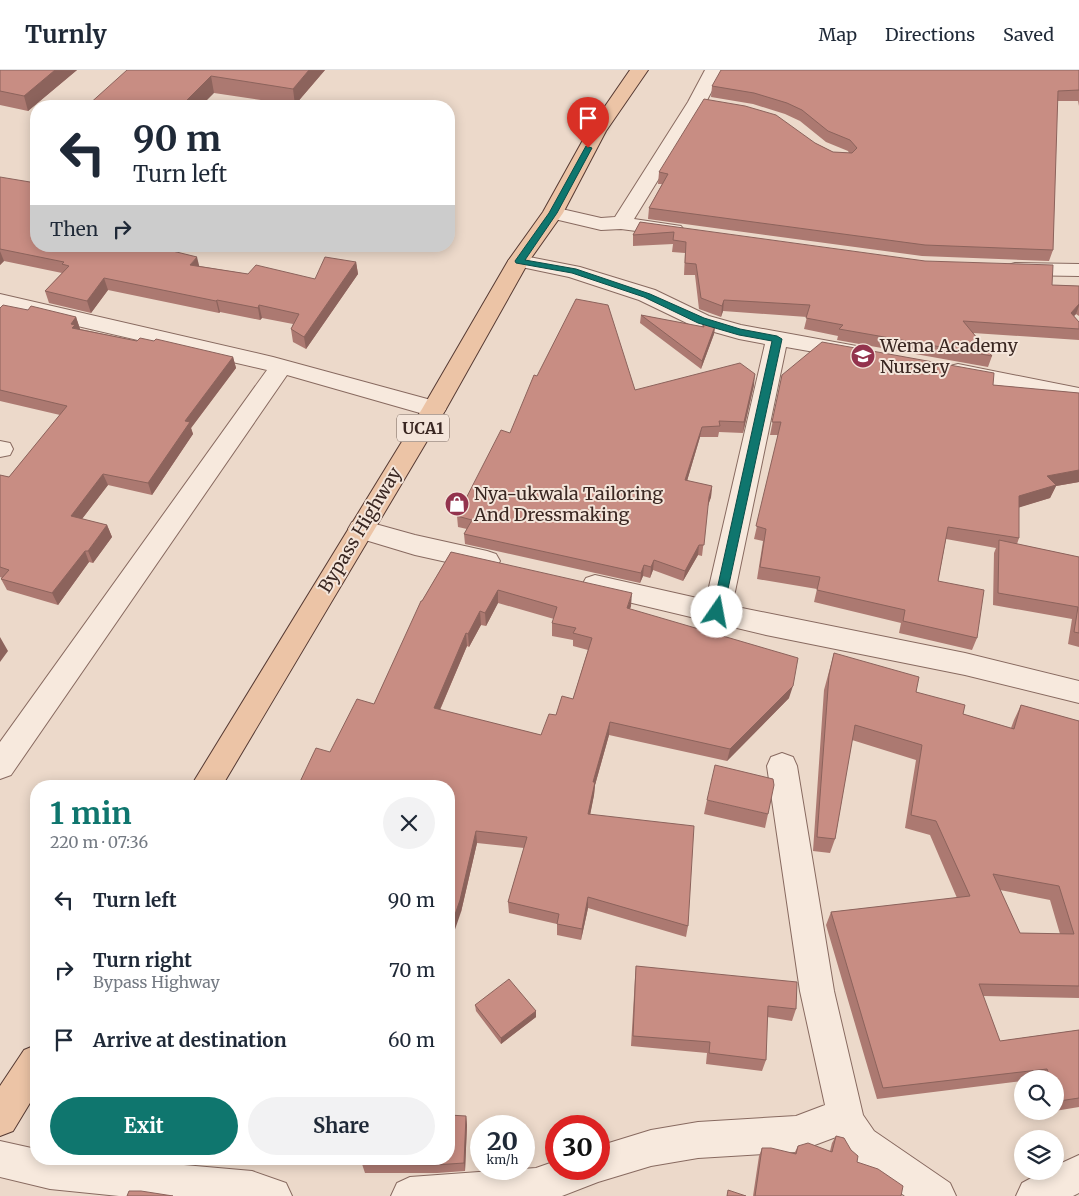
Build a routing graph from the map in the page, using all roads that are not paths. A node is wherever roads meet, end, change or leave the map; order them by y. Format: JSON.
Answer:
{"nodes":[{"id":1,"x":639,"y":70,"type":"edge"},
{"id":2,"x":714,"y":70,"type":"edge"},
{"id":3,"x":553,"y":213,"type":"junction"},
{"id":4,"x":621,"y":223,"type":"junction"},
{"id":5,"x":690,"y":232,"type":"edge"},
{"id":6,"x":519,"y":261,"type":"junction"},
{"id":7,"x":997,"y":268,"type":"edge"},
{"id":8,"x":1079,"y":270,"type":"edge"},
{"id":9,"x":0,"y":301,"type":"edge"},
{"id":10,"x":777,"y":339,"type":"junction"},
{"id":11,"x":875,"y":356,"type":"edge"},
{"id":12,"x":933,"y":366,"type":"edge"},
{"id":13,"x":281,"y":367,"type":"junction"},
{"id":14,"x":1079,"y":396,"type":"edge"},
{"id":15,"x":434,"y":409,"type":"junction"},
{"id":16,"x":361,"y":530,"type":"junction"},
{"id":17,"x":511,"y":566,"type":"edge"},
{"id":18,"x":568,"y":579,"type":"edge"},
{"id":19,"x":717,"y":612,"type":"junction"},
{"id":20,"x":1079,"y":692,"type":"edge"},
{"id":21,"x":0,"y":766,"type":"edge"},
{"id":22,"x":782,"y":766,"type":"dead end"},
{"id":23,"x":210,"y":780,"type":"edge"},
{"id":24,"x":30,"y":1071,"type":"edge"},
{"id":25,"x":845,"y":1115,"type":"junction"},
{"id":26,"x":0,"y":1118,"type":"edge"},
{"id":27,"x":0,"y":1159,"type":"edge"},
{"id":28,"x":610,"y":1161,"type":"edge"},
{"id":29,"x":1079,"y":1173,"type":"edge"},
{"id":30,"x":555,"y":1180,"type":"edge"},
{"id":31,"x":273,"y":1196,"type":"edge"},
{"id":32,"x":410,"y":1196,"type":"edge"},
{"id":33,"x":937,"y":1196,"type":"edge"},
{"id":34,"x":1035,"y":1196,"type":"edge"}],
"edges":[{"from":1,"to":3,"type":"main road","name":"Bypass Highway","number":"UCA1"},
{"from":2,"to":4,"type":"street"},
{"from":3,"to":4,"type":"street"},
{"from":3,"to":6,"type":"main road","name":"Bypass Highway","number":"UCA1"},
{"from":4,"to":5,"type":"street"},
{"from":6,"to":10,"type":"street"},
{"from":6,"to":15,"type":"main road","name":"Bypass Highway","number":"UCA1"},
{"from":7,"to":8,"type":"street"},
{"from":9,"to":13,"type":"street"},
{"from":10,"to":11,"type":"street"},
{"from":10,"to":19,"type":"street"},
{"from":12,"to":14,"type":"street"},
{"from":13,"to":15,"type":"street"},
{"from":13,"to":21,"type":"street"},
{"from":15,"to":16,"type":"main road","name":"Bypass Highway","number":"UCA1"},
{"from":16,"to":17,"type":"street"},
{"from":16,"to":23,"type":"main road","name":"Bypass Highway","number":"UCA1"},
{"from":18,"to":19,"type":"street"},
{"from":19,"to":20,"type":"street"},
{"from":22,"to":25,"type":"street"},
{"from":24,"to":26,"type":"main road"},
{"from":25,"to":28,"type":"street"},
{"from":25,"to":33,"type":"street"},
{"from":27,"to":31,"type":"street"},
{"from":29,"to":34,"type":"street"},
{"from":30,"to":32,"type":"street"}]}
